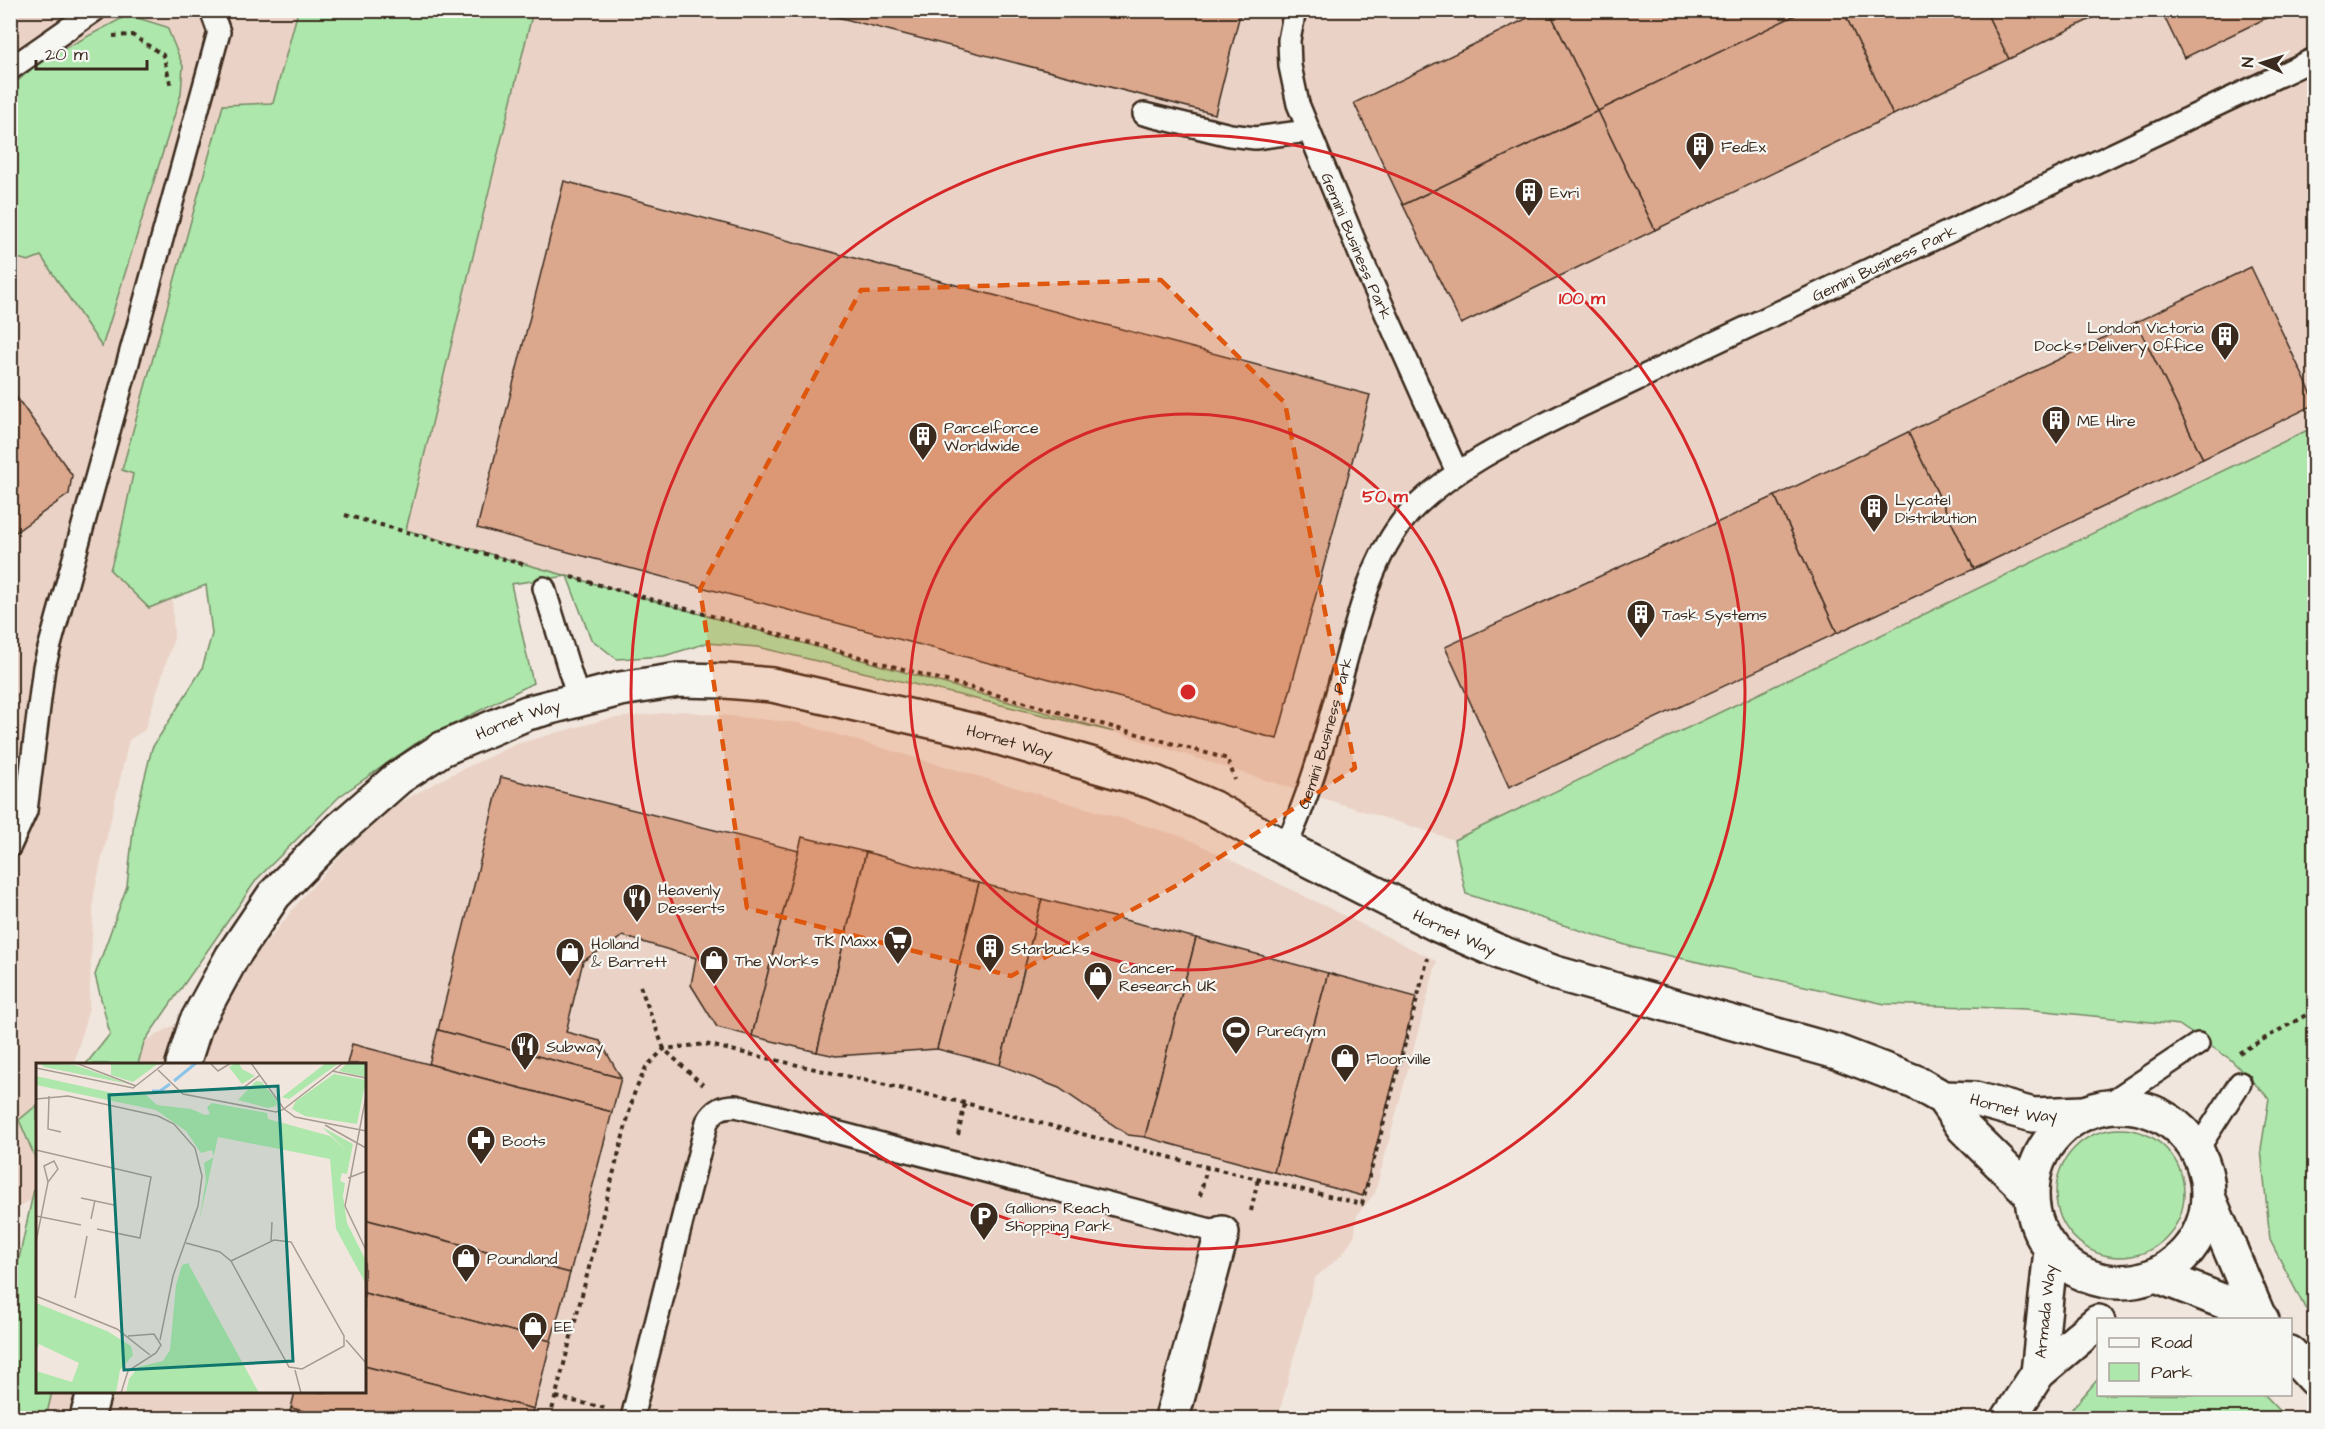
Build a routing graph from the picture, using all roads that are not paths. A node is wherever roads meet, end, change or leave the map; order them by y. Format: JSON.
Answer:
{"nodes":[{"id":1,"x":211,"y":10,"type":"edge"},
{"id":2,"x":1295,"y":10,"type":"edge"},
{"id":3,"x":88,"y":16,"type":"edge"},
{"id":4,"x":2314,"y":59,"type":"edge"},
{"id":5,"x":10,"y":69,"type":"edge"},
{"id":6,"x":1144,"y":114,"type":"dead end"},
{"id":7,"x":1308,"y":131,"type":"junction"},
{"id":8,"x":1457,"y":472,"type":"junction"},
{"id":9,"x":544,"y":588,"type":"dead end"},
{"id":10,"x":578,"y":698,"type":"junction"},
{"id":11,"x":10,"y":846,"type":"edge"},
{"id":12,"x":1285,"y":848,"type":"junction"},
{"id":13,"x":2198,"y":1044,"type":"dead end"},
{"id":14,"x":184,"y":1063,"type":"edge"},
{"id":15,"x":2240,"y":1083,"type":"dead end"},
{"id":16,"x":1943,"y":1098,"type":"junction"},
{"id":17,"x":2095,"y":1109,"type":"junction"},
{"id":18,"x":2197,"y":1150,"type":"junction"},
{"id":19,"x":2031,"y":1194,"type":"junction"},
{"id":20,"x":2209,"y":1198,"type":"junction"},
{"id":21,"x":1222,"y":1233,"type":"joint"},
{"id":22,"x":2051,"y":1250,"type":"junction"},
{"id":23,"x":2147,"y":1278,"type":"junction"},
{"id":24,"x":2260,"y":1317,"type":"edge"},
{"id":25,"x":2103,"y":1318,"type":"edge"},
{"id":26,"x":2097,"y":1324,"type":"edge"},
{"id":27,"x":2292,"y":1355,"type":"edge"},
{"id":28,"x":2038,"y":1373,"type":"junction"},
{"id":29,"x":2314,"y":1379,"type":"edge"},
{"id":30,"x":94,"y":1393,"type":"edge"},
{"id":31,"x":87,"y":1419,"type":"edge"},
{"id":32,"x":632,"y":1419,"type":"edge"},
{"id":33,"x":1172,"y":1419,"type":"edge"},
{"id":34,"x":2009,"y":1419,"type":"edge"}],
"edges":[{"from":1,"to":11,"type":"lane"},
{"from":2,"to":7,"type":"lane","name":"Gemini Business Park"},
{"from":3,"to":5,"type":"lane"},
{"from":4,"to":8,"type":"lane","name":"Gemini Business Park"},
{"from":6,"to":7,"type":"lane"},
{"from":7,"to":8,"type":"lane","name":"Gemini Business Park"},
{"from":8,"to":12,"type":"lane","name":"Gemini Business Park"},
{"from":9,"to":10,"type":"lane"},
{"from":10,"to":12,"type":"street","name":"Hornet Way"},
{"from":10,"to":14,"type":"street","name":"Hornet Way"},
{"from":12,"to":16,"type":"street","name":"Hornet Way"},
{"from":13,"to":17,"type":"lane"},
{"from":15,"to":18,"type":"lane"},
{"from":16,"to":17,"type":"street","name":"Hornet Way"},
{"from":16,"to":19,"type":"street","name":"Hornet Way"},
{"from":17,"to":18,"type":"street","name":"Armada Way"},
{"from":17,"to":19,"type":"street","name":"Armada Way"},
{"from":18,"to":20,"type":"street","name":"Armada Way"},
{"from":19,"to":22,"type":"street","name":"Armada Way"},
{"from":20,"to":23,"type":"street","name":"Armada Way"},
{"from":20,"to":24,"type":"street","name":"Armada Way"},
{"from":21,"to":32,"type":"lane"},
{"from":21,"to":33,"type":"street"},
{"from":22,"to":23,"type":"street","name":"Armada Way"},
{"from":22,"to":28,"type":"street","name":"Armada Way"},
{"from":23,"to":24,"type":"street","name":"Armada Way"},
{"from":23,"to":25,"type":"street","name":"Armada Way"},
{"from":26,"to":28,"type":"street","name":"Armada Way"},
{"from":27,"to":29,"type":"street"},
{"from":28,"to":34,"type":"street","name":"Armada Way"},
{"from":30,"to":31,"type":"street"}]}
